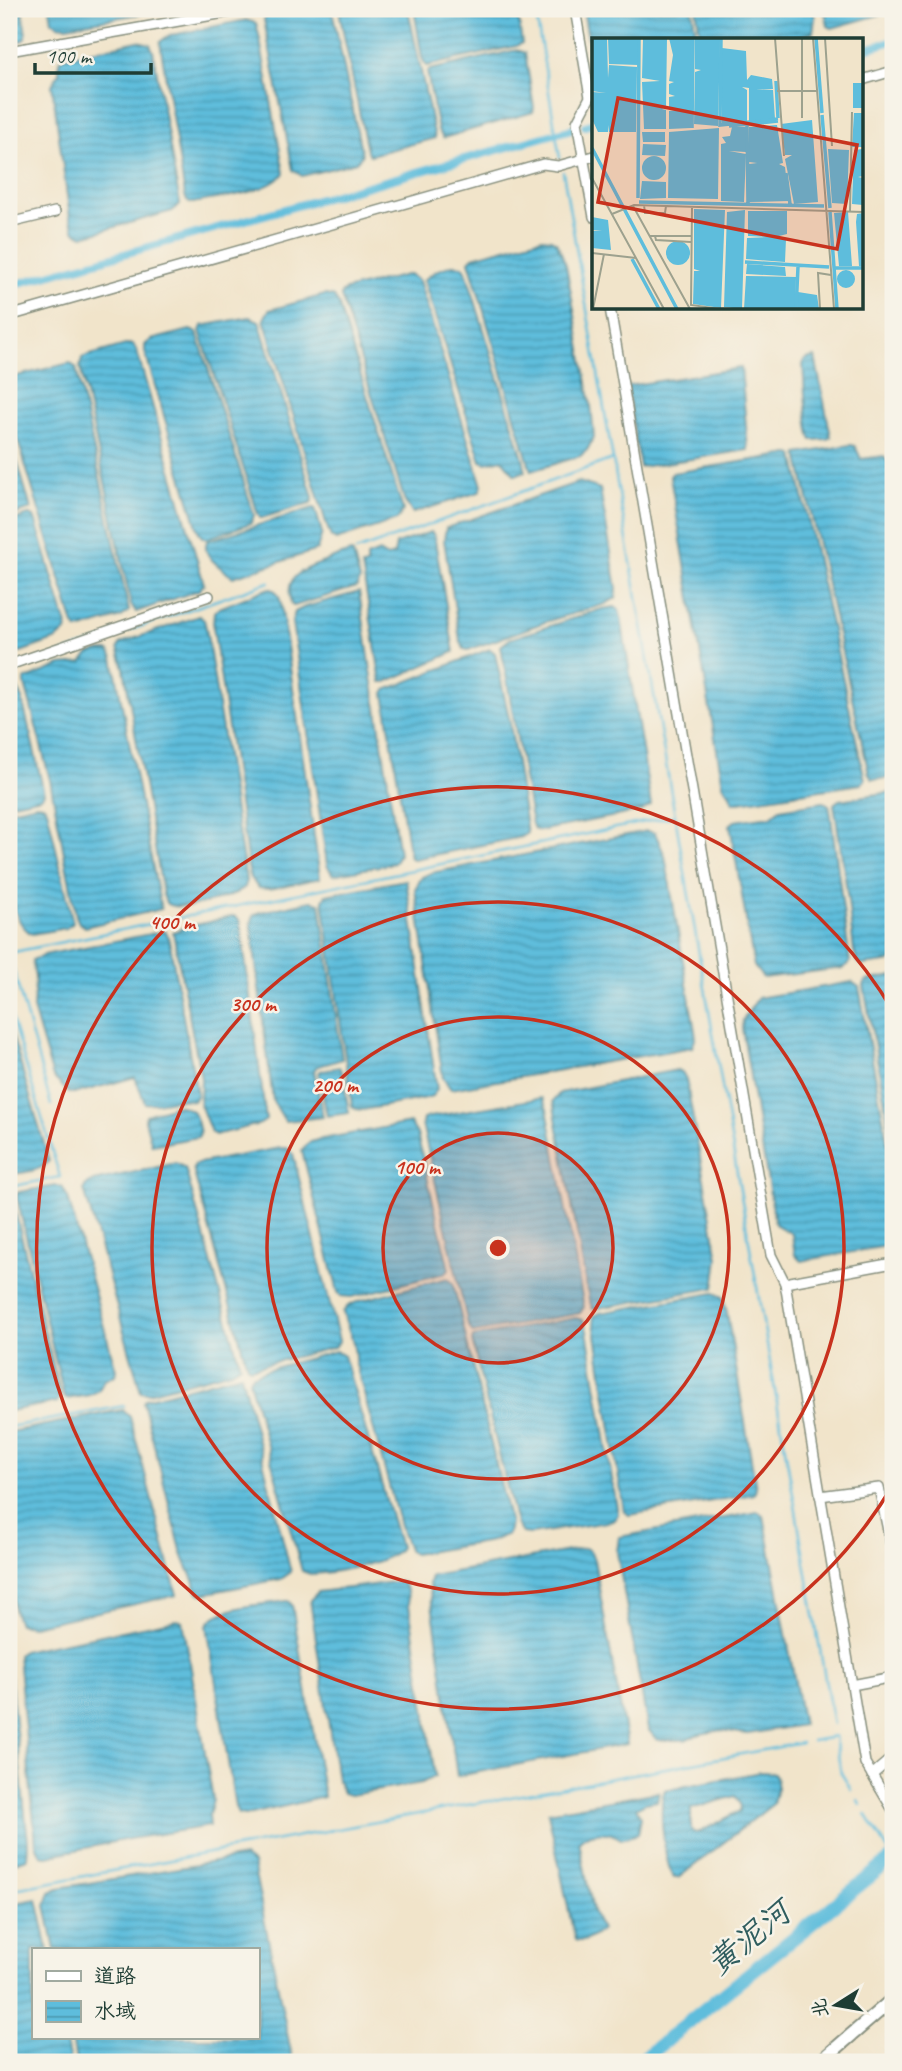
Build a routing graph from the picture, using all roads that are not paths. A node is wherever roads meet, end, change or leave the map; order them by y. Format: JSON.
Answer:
{"nodes":[{"id":1,"x":247,"y":9,"type":"edge"},
{"id":2,"x":575,"y":9,"type":"edge"},
{"id":3,"x":9,"y":51,"type":"edge"},
{"id":4,"x":893,"y":71,"type":"edge"},
{"id":5,"x":864,"y":79,"type":"edge"},
{"id":6,"x":589,"y":157,"type":"edge"},
{"id":7,"x":592,"y":193,"type":"edge"},
{"id":8,"x":55,"y":212,"type":"dead end"},
{"id":9,"x":9,"y":223,"type":"edge"},
{"id":10,"x":610,"y":310,"type":"edge"},
{"id":11,"x":9,"y":316,"type":"edge"},
{"id":12,"x":209,"y":596,"type":"dead end"},
{"id":13,"x":9,"y":665,"type":"edge"},
{"id":14,"x":893,"y":1263,"type":"edge"},
{"id":15,"x":785,"y":1283,"type":"junction"},
{"id":16,"x":820,"y":1496,"type":"junction"},
{"id":17,"x":893,"y":1554,"type":"edge"},
{"id":18,"x":893,"y":1677,"type":"edge"},
{"id":19,"x":852,"y":1685,"type":"junction"},
{"id":20,"x":893,"y":1757,"type":"edge"},
{"id":21,"x":872,"y":1775,"type":"junction"},
{"id":22,"x":893,"y":1810,"type":"edge"},
{"id":23,"x":893,"y":1999,"type":"edge"},
{"id":24,"x":820,"y":2062,"type":"edge"}],
"edges":[{"from":1,"to":3,"type":"street"},
{"from":2,"to":6,"type":"street"},
{"from":4,"to":5,"type":"street"},
{"from":6,"to":7,"type":"street"},
{"from":6,"to":11,"type":"street"},
{"from":8,"to":9,"type":"street"},
{"from":10,"to":15,"type":"street"},
{"from":12,"to":13,"type":"street"},
{"from":14,"to":15,"type":"street"},
{"from":15,"to":16,"type":"street"},
{"from":16,"to":17,"type":"street"},
{"from":16,"to":19,"type":"street"},
{"from":18,"to":19,"type":"street"},
{"from":19,"to":21,"type":"street"},
{"from":20,"to":21,"type":"street"},
{"from":21,"to":22,"type":"street"},
{"from":23,"to":24,"type":"main road"}]}
